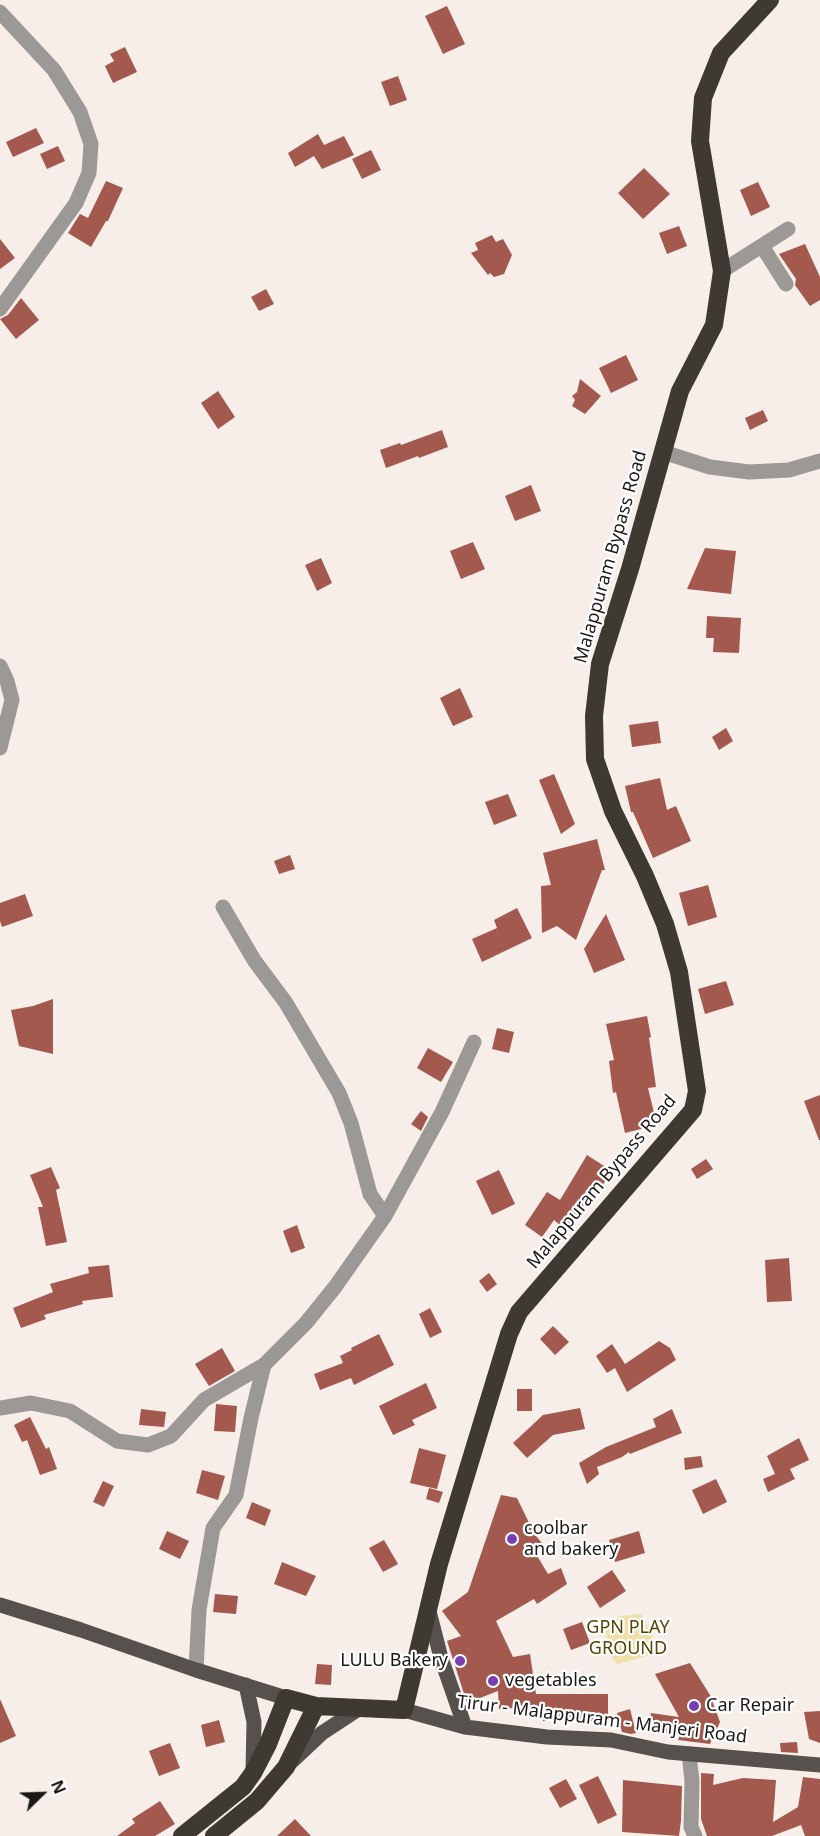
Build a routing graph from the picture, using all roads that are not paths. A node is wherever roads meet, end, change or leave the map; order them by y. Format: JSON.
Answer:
{"nodes":[{"id":1,"x":770,"y":0,"type":"edge"},
{"id":2,"x":0,"y":12,"type":"edge"},
{"id":3,"x":788,"y":229,"type":"dead end"},
{"id":4,"x":762,"y":246,"type":"junction"},
{"id":5,"x":722,"y":271,"type":"junction"},
{"id":6,"x":786,"y":284,"type":"dead end"},
{"id":7,"x":0,"y":309,"type":"edge"},
{"id":8,"x":663,"y":452,"type":"junction"},
{"id":9,"x":820,"y":461,"type":"edge"},
{"id":10,"x":0,"y":666,"type":"edge"},
{"id":11,"x":0,"y":748,"type":"edge"},
{"id":12,"x":223,"y":907,"type":"dead end"},
{"id":13,"x":474,"y":1042,"type":"dead end"},
{"id":14,"x":385,"y":1216,"type":"junction"},
{"id":15,"x":264,"y":1365,"type":"junction"},
{"id":16,"x":0,"y":1408,"type":"edge"},
{"id":17,"x":0,"y":1605,"type":"edge"},
{"id":18,"x":429,"y":1611,"type":"junction"},
{"id":19,"x":196,"y":1670,"type":"junction"},
{"id":20,"x":246,"y":1685,"type":"junction"},
{"id":21,"x":286,"y":1698,"type":"junction"},
{"id":22,"x":316,"y":1706,"type":"junction"},
{"id":23,"x":360,"y":1708,"type":"junction"},
{"id":24,"x":404,"y":1710,"type":"junction"},
{"id":25,"x":465,"y":1727,"type":"junction"},
{"id":26,"x":689,"y":1754,"type":"junction"},
{"id":27,"x":820,"y":1765,"type":"edge"},
{"id":28,"x":286,"y":1767,"type":"junction"},
{"id":29,"x":253,"y":1773,"type":"junction"},
{"id":30,"x":182,"y":1836,"type":"edge"},
{"id":31,"x":214,"y":1836,"type":"edge"},
{"id":32,"x":695,"y":1836,"type":"edge"}],
"edges":[{"from":1,"to":5,"type":"highway","name":"Malappuram Bypass Road"},
{"from":2,"to":7,"type":"street"},
{"from":3,"to":4,"type":"street"},
{"from":4,"to":5,"type":"street"},
{"from":4,"to":6,"type":"street"},
{"from":5,"to":8,"type":"highway","name":"Malappuram Bypass Road"},
{"from":8,"to":9,"type":"street"},
{"from":8,"to":18,"type":"highway","name":"Malappuram Bypass Road"},
{"from":10,"to":11,"type":"street"},
{"from":12,"to":14,"type":"street"},
{"from":13,"to":14,"type":"street"},
{"from":14,"to":15,"type":"street"},
{"from":15,"to":16,"type":"street"},
{"from":15,"to":19,"type":"street"},
{"from":17,"to":19,"type":"main road","name":"Tirur - Malappuram - Manjeri Road"},
{"from":18,"to":24,"type":"highway","name":"Malappuram Bypass Road"},
{"from":18,"to":25,"type":"main road"},
{"from":19,"to":20,"type":"main road","name":"Tirur - Malappuram - Manjeri Road"},
{"from":20,"to":21,"type":"main road","name":"Tirur - Malappuram - Manjeri Road"},
{"from":20,"to":29,"type":"main road"},
{"from":21,"to":22,"type":"highway","name":"Tirur - Malappuram - Manjeri Road"},
{"from":21,"to":29,"type":"highway"},
{"from":22,"to":23,"type":"highway","name":"Tirur - Malappuram - Manjeri Road"},
{"from":22,"to":28,"type":"highway"},
{"from":23,"to":24,"type":"highway","name":"Tirur - Malappuram - Manjeri Road"},
{"from":23,"to":28,"type":"main road"},
{"from":24,"to":25,"type":"main road","name":"Tirur - Malappuram - Manjeri Road"},
{"from":25,"to":26,"type":"main road","name":"Tirur - Malappuram - Manjeri Road"},
{"from":26,"to":27,"type":"main road","name":"Tirur - Malappuram - Manjeri Road"},
{"from":26,"to":32,"type":"street"},
{"from":28,"to":31,"type":"highway"},
{"from":29,"to":30,"type":"highway"}]}
